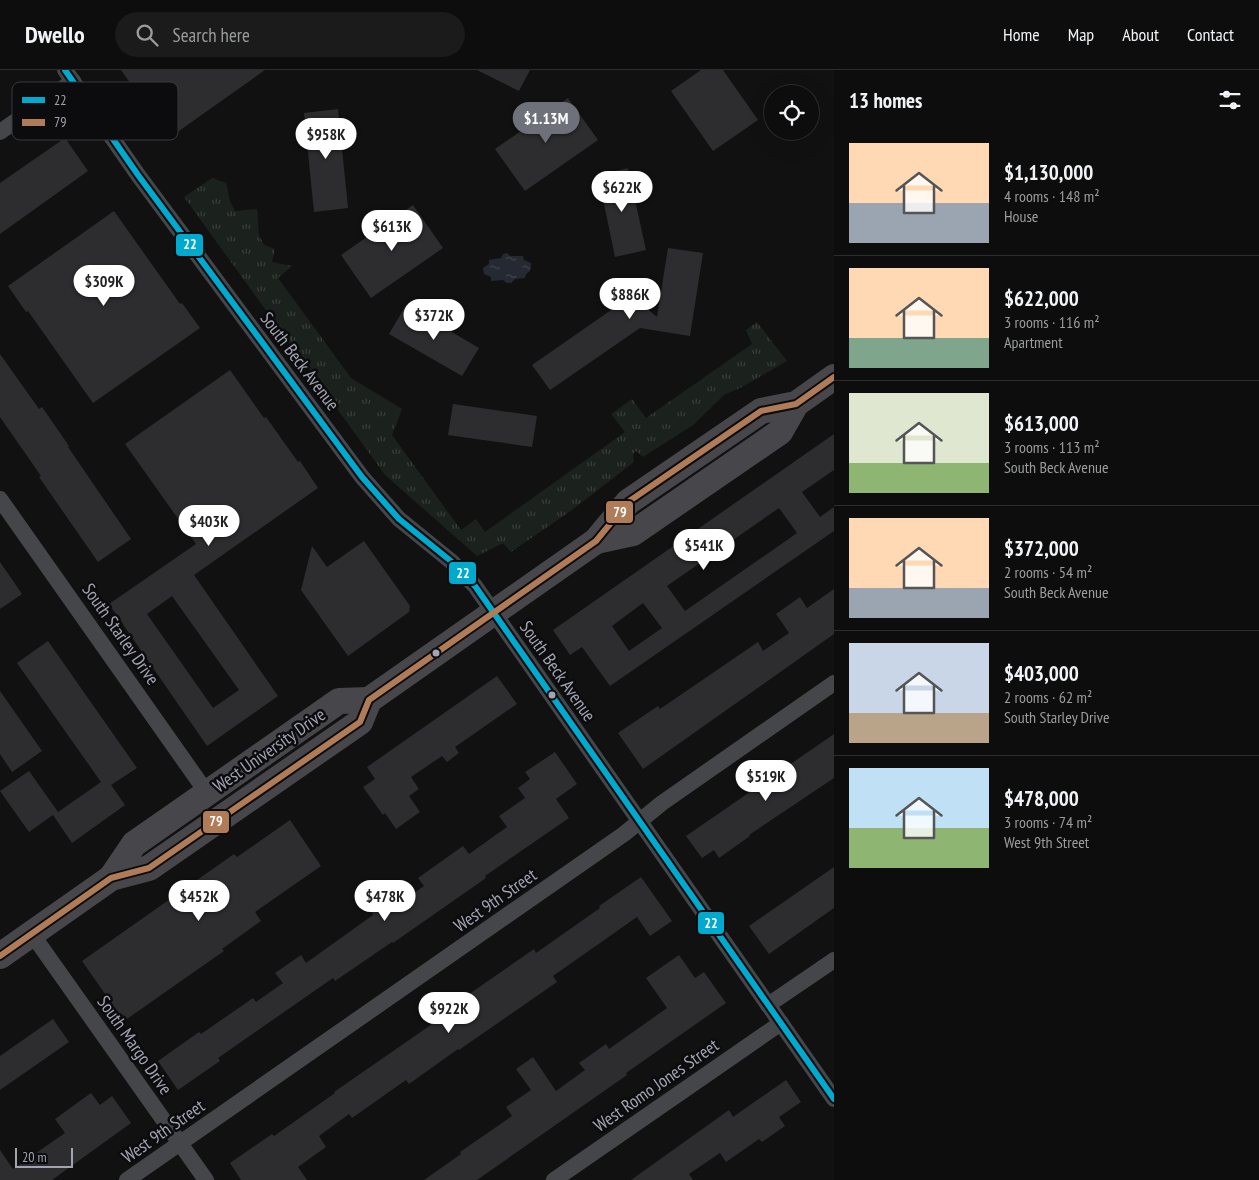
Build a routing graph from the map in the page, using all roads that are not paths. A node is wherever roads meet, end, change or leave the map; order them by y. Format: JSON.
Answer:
{"nodes":[{"id":1,"x":12,"y":122,"type":"edge"},
{"id":2,"x":0,"y":132,"type":"edge"},
{"id":3,"x":114,"y":140,"type":"edge"},
{"id":4,"x":834,"y":377,"type":"edge"},
{"id":5,"x":2,"y":506,"type":"edge"},
{"id":6,"x":494,"y":613,"type":"junction"},
{"id":7,"x":834,"y":683,"type":"edge"},
{"id":8,"x":370,"y":700,"type":"junction"},
{"id":9,"x":207,"y":793,"type":"junction"},
{"id":10,"x":640,"y":821,"type":"junction"},
{"id":11,"x":110,"y":878,"type":"junction"},
{"id":12,"x":32,"y":934,"type":"junction"},
{"id":13,"x":0,"y":956,"type":"edge"},
{"id":14,"x":834,"y":960,"type":"edge"},
{"id":15,"x":768,"y":1005,"type":"junction"},
{"id":16,"x":780,"y":1023,"type":"junction"},
{"id":17,"x":834,"y":1099,"type":"edge"},
{"id":18,"x":180,"y":1144,"type":"junction"},
{"id":19,"x":127,"y":1180,"type":"edge"},
{"id":20,"x":206,"y":1180,"type":"edge"},
{"id":21,"x":554,"y":1180,"type":"edge"}],
"edges":[{"from":1,"to":2,"type":"street"},
{"from":3,"to":6,"type":"street","name":"South Beck Avenue"},
{"from":4,"to":6,"type":"main road","name":"West University Drive"},
{"from":5,"to":9,"type":"street","name":"South Starley Drive"},
{"from":6,"to":8,"type":"main road","name":"West University Drive"},
{"from":6,"to":10,"type":"street","name":"South Beck Avenue"},
{"from":7,"to":10,"type":"street","name":"West 9th Street"},
{"from":8,"to":9,"type":"main road","name":"West University Drive"},
{"from":8,"to":11,"type":"main road","name":"West University Drive"},
{"from":9,"to":11,"type":"main road","name":"West University Drive"},
{"from":10,"to":15,"type":"street","name":"South Beck Avenue"},
{"from":10,"to":18,"type":"street","name":"West 9th Street"},
{"from":11,"to":12,"type":"main road","name":"West University Drive"},
{"from":12,"to":13,"type":"main road","name":"West University Drive"},
{"from":12,"to":18,"type":"street","name":"South Margo Drive"},
{"from":14,"to":15,"type":"street"},
{"from":15,"to":16,"type":"street","name":"South Beck Avenue"},
{"from":16,"to":17,"type":"street","name":"South Beck Avenue"},
{"from":16,"to":21,"type":"street","name":"West Romo Jones Street"},
{"from":18,"to":19,"type":"street","name":"West 9th Street"},
{"from":18,"to":20,"type":"street","name":"South Margo Drive"}]}
